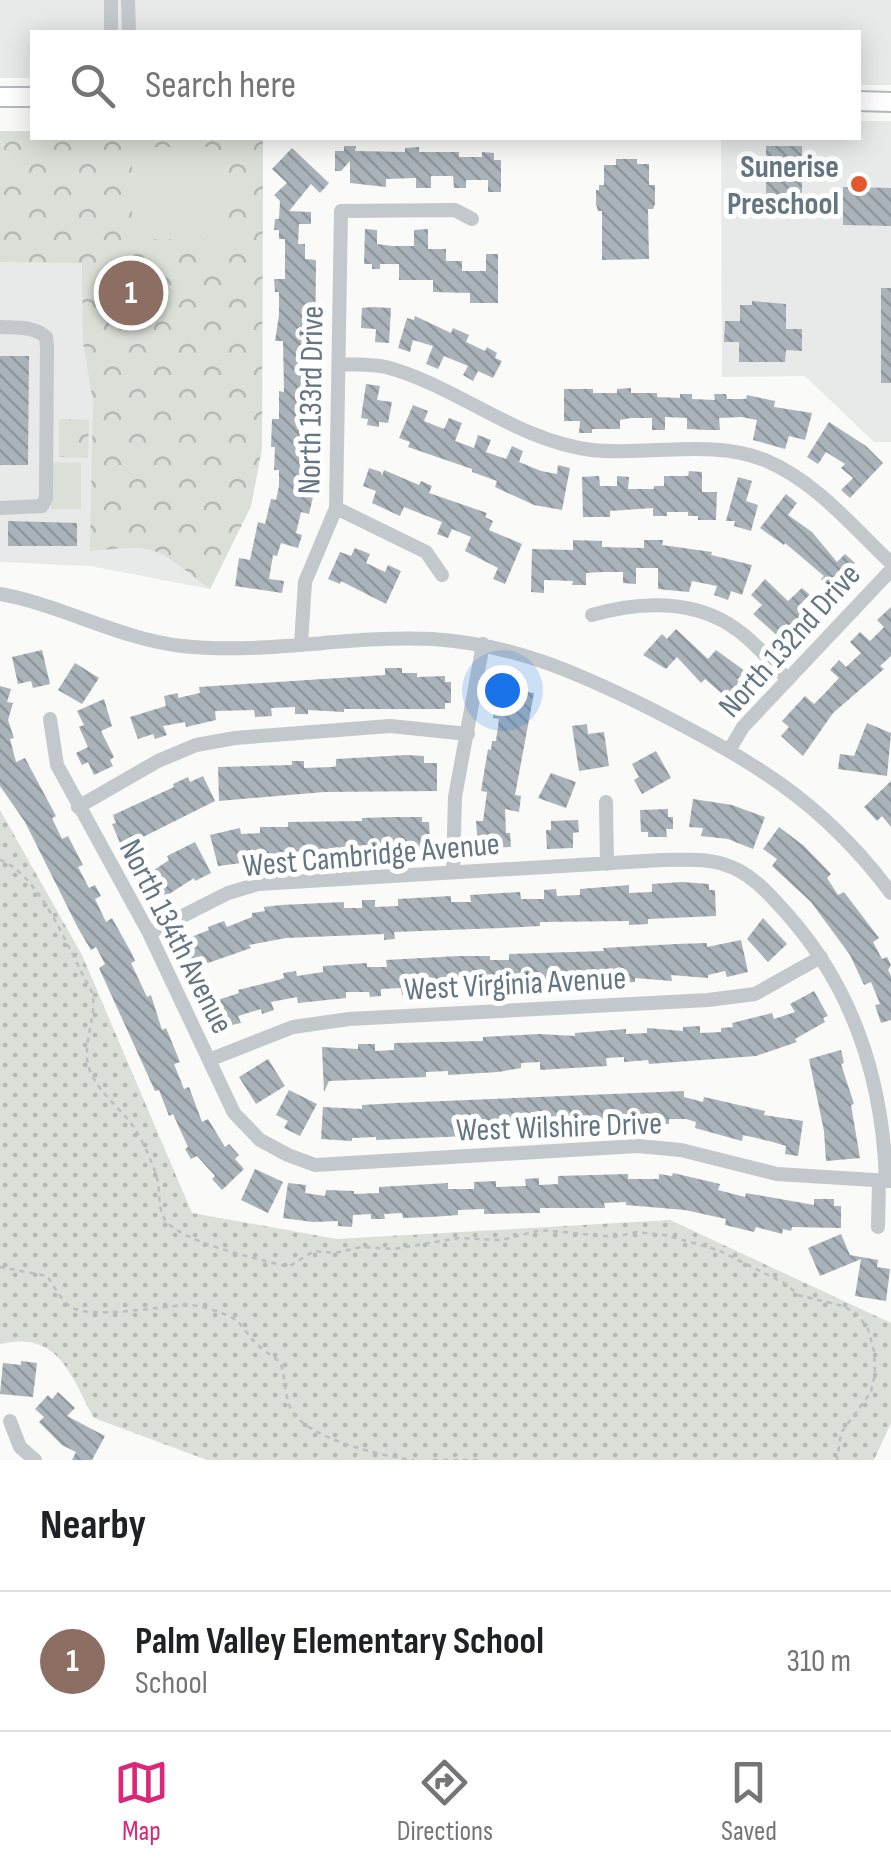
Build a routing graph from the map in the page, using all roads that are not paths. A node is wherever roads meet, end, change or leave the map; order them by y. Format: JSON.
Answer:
{"nodes":[{"id":1,"x":111,"y":0,"type":"edge"},
{"id":2,"x":128,"y":0,"type":"edge"},
{"id":3,"x":111,"y":30,"type":"edge"},
{"id":4,"x":129,"y":30,"type":"edge"},
{"id":5,"x":0,"y":97,"type":"edge"},
{"id":6,"x":30,"y":97,"type":"edge"},
{"id":7,"x":861,"y":102,"type":"edge"},
{"id":8,"x":891,"y":102,"type":"edge"},
{"id":9,"x":472,"y":219,"type":"dead end"},
{"id":10,"x":0,"y":328,"type":"edge"},
{"id":11,"x":340,"y":364,"type":"junction"},
{"id":12,"x":0,"y":508,"type":"edge"},
{"id":13,"x":336,"y":508,"type":"junction"},
{"id":14,"x":891,"y":566,"type":"edge"},
{"id":15,"x":442,"y":575,"type":"dead end"},
{"id":16,"x":0,"y":594,"type":"edge"},
{"id":17,"x":592,"y":615,"type":"dead end"},
{"id":18,"x":301,"y":644,"type":"junction"},
{"id":19,"x":484,"y":644,"type":"junction"},
{"id":20,"x":787,"y":679,"type":"junction"},
{"id":21,"x":50,"y":719,"type":"dead end"},
{"id":22,"x":468,"y":734,"type":"junction"},
{"id":23,"x":730,"y":749,"type":"junction"},
{"id":24,"x":606,"y":802,"type":"dead end"},
{"id":25,"x":78,"y":807,"type":"junction"},
{"id":26,"x":608,"y":864,"type":"junction"},
{"id":27,"x":453,"y":872,"type":"junction"},
{"id":28,"x":891,"y":894,"type":"edge"},
{"id":29,"x":148,"y":934,"type":"junction"},
{"id":30,"x":821,"y":957,"type":"junction"},
{"id":31,"x":209,"y":1060,"type":"junction"},
{"id":32,"x":288,"y":1155,"type":"joint"},
{"id":33,"x":885,"y":1181,"type":"edge"},
{"id":34,"x":878,"y":1227,"type":"dead end"},
{"id":35,"x":10,"y":1421,"type":"dead end"},
{"id":36,"x":34,"y":1460,"type":"edge"}],
"edges":[{"from":1,"to":3,"type":"street"},
{"from":2,"to":4,"type":"street"},
{"from":5,"to":6,"type":"main road"},
{"from":7,"to":8,"type":"main road"},
{"from":9,"to":11,"type":"street","name":"North 133rd Drive"},
{"from":10,"to":12,"type":"street"},
{"from":11,"to":13,"type":"street","name":"North 133rd Drive"},
{"from":11,"to":14,"type":"street"},
{"from":13,"to":15,"type":"street"},
{"from":13,"to":18,"type":"street","name":"North 133rd Drive"},
{"from":14,"to":20,"type":"street","name":"North 132nd Drive"},
{"from":16,"to":18,"type":"street"},
{"from":17,"to":20,"type":"street"},
{"from":18,"to":19,"type":"street"},
{"from":19,"to":22,"type":"street"},
{"from":19,"to":23,"type":"street"},
{"from":20,"to":23,"type":"street","name":"North 132nd Drive"},
{"from":21,"to":25,"type":"street","name":"North 134th Avenue"},
{"from":22,"to":25,"type":"street"},
{"from":22,"to":27,"type":"street"},
{"from":23,"to":28,"type":"street"},
{"from":24,"to":26,"type":"street"},
{"from":25,"to":29,"type":"street","name":"North 134th Avenue"},
{"from":26,"to":27,"type":"street","name":"West Cambridge Avenue"},
{"from":26,"to":30,"type":"street","name":"West Cambridge Avenue"},
{"from":27,"to":29,"type":"street","name":"West Cambridge Avenue"},
{"from":29,"to":31,"type":"street","name":"North 134th Avenue"},
{"from":30,"to":31,"type":"street","name":"West Virginia Avenue"},
{"from":30,"to":33,"type":"street"},
{"from":31,"to":32,"type":"street","name":"North 134th Avenue"},
{"from":32,"to":33,"type":"street","name":"West Wilshire Drive"},
{"from":33,"to":34,"type":"street"},
{"from":35,"to":36,"type":"street"}]}
